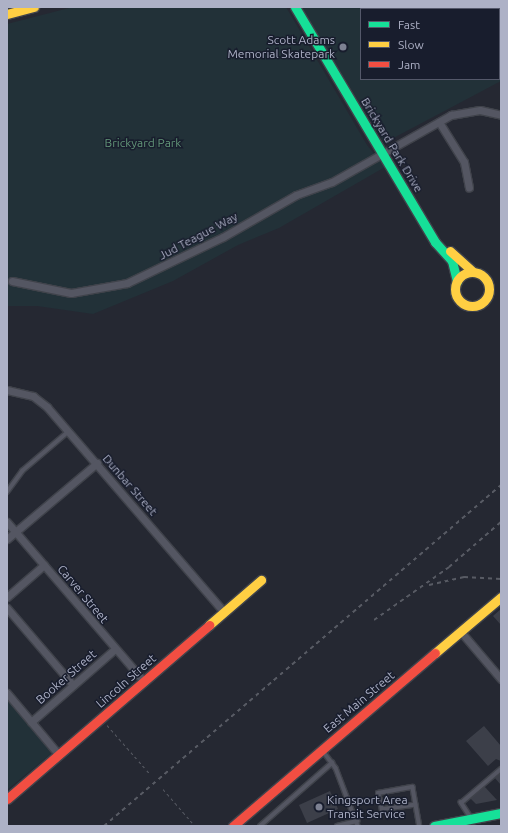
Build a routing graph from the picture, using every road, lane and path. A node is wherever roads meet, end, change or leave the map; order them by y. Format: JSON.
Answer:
{"nodes":[{"id":1,"x":34,"y":7,"type":"edge"},
{"id":2,"x":294,"y":7,"type":"edge"},
{"id":3,"x":7,"y":14,"type":"edge"},
{"id":4,"x":501,"y":115,"type":"edge"},
{"id":5,"x":439,"y":122,"type":"junction"},
{"id":6,"x":384,"y":154,"type":"junction"},
{"id":7,"x":468,"y":188,"type":"dead end"},
{"id":8,"x":433,"y":234,"type":"junction"},
{"id":9,"x":473,"y":272,"type":"junction"},
{"id":10,"x":457,"y":281,"type":"junction"},
{"id":11,"x":12,"y":282,"type":"dead end"},
{"id":12,"x":7,"y":390,"type":"edge"},
{"id":13,"x":69,"y":432,"type":"junction"},
{"id":14,"x":97,"y":463,"type":"junction"},
{"id":15,"x":7,"y":492,"type":"edge"},
{"id":16,"x":7,"y":522,"type":"edge"},
{"id":17,"x":15,"y":532,"type":"junction"},
{"id":18,"x":7,"y":539,"type":"edge"},
{"id":19,"x":44,"y":565,"type":"junction"},
{"id":20,"x":261,"y":580,"type":"dead end"},
{"id":21,"x":501,"y":597,"type":"edge"},
{"id":22,"x":7,"y":598,"type":"edge"},
{"id":23,"x":7,"y":608,"type":"edge"},
{"id":24,"x":224,"y":612,"type":"junction"},
{"id":25,"x":461,"y":632,"type":"junction"},
{"id":26,"x":115,"y":649,"type":"junction"},
{"id":27,"x":501,"y":679,"type":"edge"},
{"id":28,"x":144,"y":681,"type":"junction"},
{"id":29,"x":73,"y":685,"type":"junction"},
{"id":30,"x":7,"y":694,"type":"edge"},
{"id":31,"x":101,"y":718,"type":"junction"},
{"id":32,"x":31,"y":722,"type":"junction"},
{"id":33,"x":322,"y":750,"type":"junction"},
{"id":34,"x":59,"y":755,"type":"junction"},
{"id":35,"x":332,"y":763,"type":"junction"},
{"id":36,"x":501,"y":768,"type":"edge"},
{"id":37,"x":150,"y":774,"type":"dead end"},
{"id":38,"x":163,"y":789,"type":"dead end"},
{"id":39,"x":7,"y":799,"type":"edge"},
{"id":40,"x":416,"y":805,"type":"junction"},
{"id":41,"x":501,"y":813,"type":"edge"},
{"id":42,"x":471,"y":818,"type":"junction"},
{"id":43,"x":357,"y":821,"type":"junction"},
{"id":44,"x":195,"y":826,"type":"edge"},
{"id":45,"x":233,"y":826,"type":"edge"},
{"id":46,"x":260,"y":826,"type":"edge"},
{"id":47,"x":337,"y":826,"type":"edge"},
{"id":48,"x":358,"y":826,"type":"edge"},
{"id":49,"x":420,"y":826,"type":"edge"},
{"id":50,"x":436,"y":826,"type":"edge"}],
"edges":[{"from":1,"to":3,"type":"street"},
{"from":2,"to":6,"type":"street","name":"Brickyard Park Drive"},
{"from":4,"to":5,"type":"street","name":"Jud Teague Way"},
{"from":5,"to":6,"type":"street","name":"Jud Teague Way"},
{"from":5,"to":7,"type":"street"},
{"from":6,"to":8,"type":"street","name":"Brickyard Park Drive"},
{"from":6,"to":11,"type":"street","name":"Jud Teague Way"},
{"from":8,"to":9,"type":"street","name":"Brickyard Park Drive"},
{"from":8,"to":10,"type":"street","name":"Brickyard Park Drive"},
{"from":9,"to":10,"type":"street"},
{"from":9,"to":10,"type":"street"},
{"from":12,"to":13,"type":"street","name":"Dunbar Street"},
{"from":13,"to":14,"type":"street","name":"Dunbar Street"},
{"from":13,"to":15,"type":"lane"},
{"from":14,"to":17,"type":"street"},
{"from":14,"to":24,"type":"street","name":"Dunbar Street"},
{"from":16,"to":17,"type":"street","name":"Carver Street"},
{"from":17,"to":18,"type":"street"},
{"from":17,"to":19,"type":"street","name":"Carver Street"},
{"from":19,"to":22,"type":"street"},
{"from":19,"to":26,"type":"street","name":"Carver Street"},
{"from":20,"to":24,"type":"street","name":"Lincoln Street"},
{"from":21,"to":25,"type":"street","name":"East Main Street"},
{"from":23,"to":29,"type":"street"},
{"from":24,"to":28,"type":"street","name":"Lincoln Street"},
{"from":25,"to":27,"type":"street"},
{"from":25,"to":33,"type":"street","name":"East Main Street"},
{"from":26,"to":28,"type":"street","name":"Carver Street"},
{"from":26,"to":29,"type":"street","name":"Booker Street"},
{"from":28,"to":31,"type":"street","name":"Lincoln Street"},
{"from":29,"to":32,"type":"street","name":"Booker Street"},
{"from":30,"to":32,"type":"street"},
{"from":31,"to":34,"type":"street","name":"Lincoln Street"},
{"from":31,"to":37,"type":"path"},
{"from":32,"to":34,"type":"street"},
{"from":33,"to":35,"type":"lane"},
{"from":33,"to":45,"type":"street","name":"East Main Street"},
{"from":34,"to":39,"type":"street","name":"Lincoln Street"},
{"from":35,"to":43,"type":"lane"},
{"from":35,"to":46,"type":"lane"},
{"from":36,"to":42,"type":"lane"},
{"from":38,"to":44,"type":"path"},
{"from":40,"to":40,"type":"lane"},
{"from":40,"to":49,"type":"lane"},
{"from":41,"to":42,"type":"street"},
{"from":42,"to":50,"type":"street"},
{"from":43,"to":47,"type":"lane"},
{"from":43,"to":48,"type":"lane"}]}
